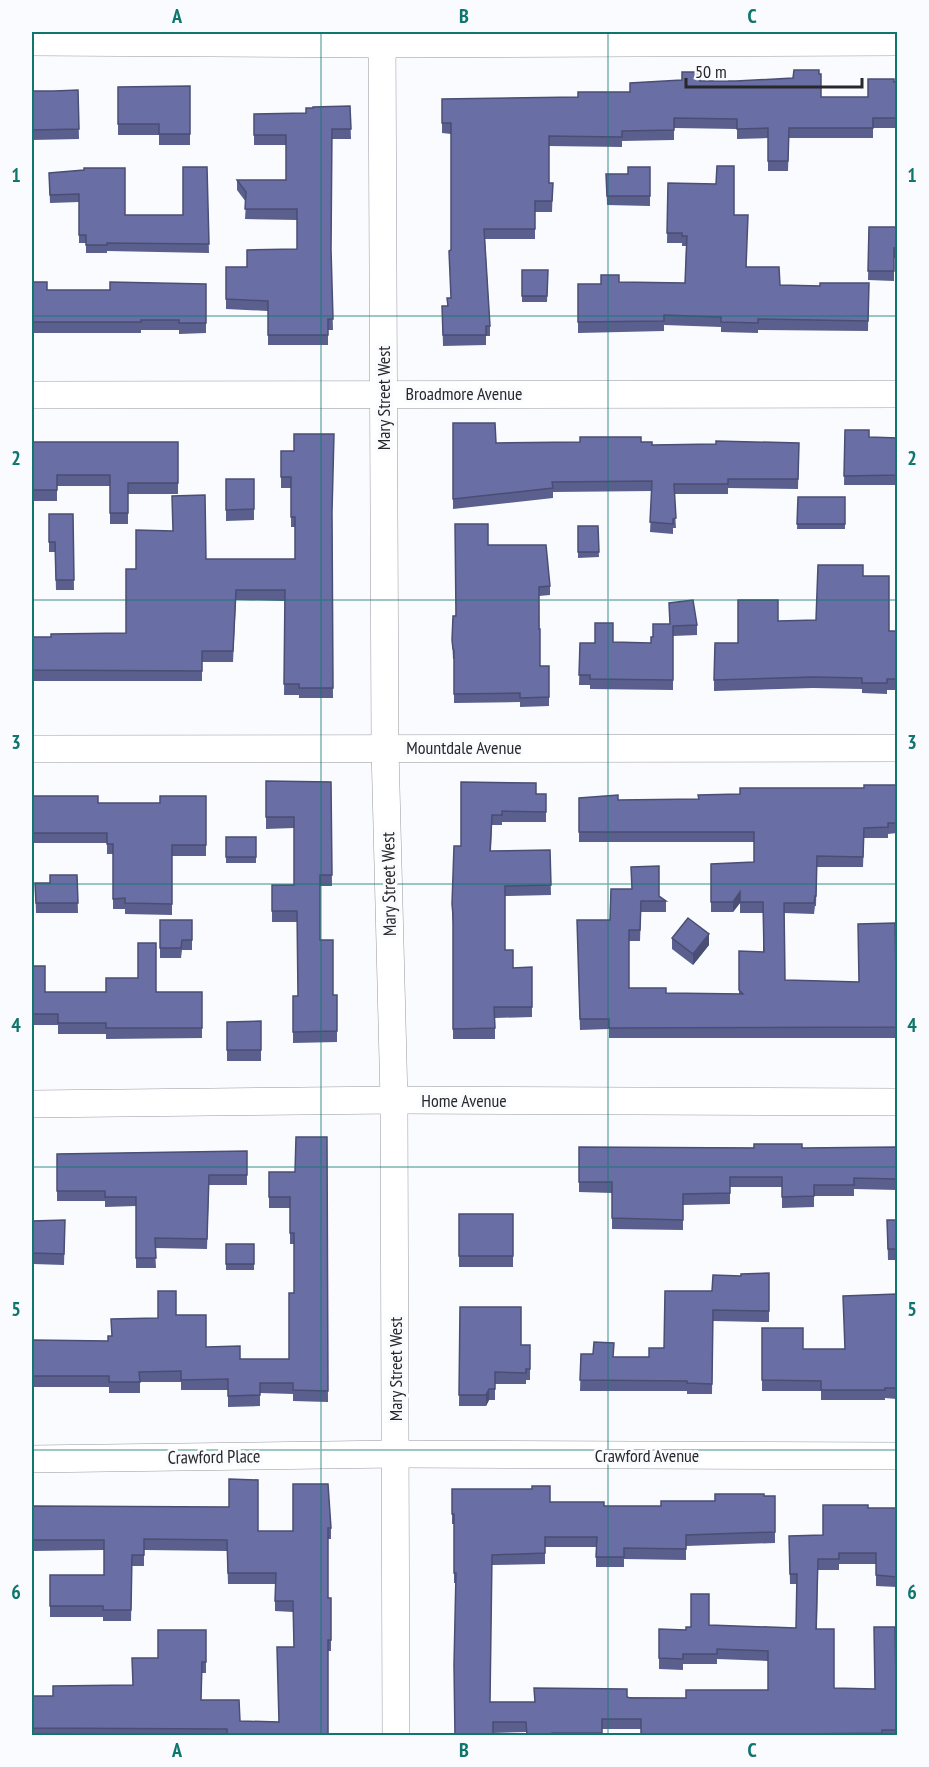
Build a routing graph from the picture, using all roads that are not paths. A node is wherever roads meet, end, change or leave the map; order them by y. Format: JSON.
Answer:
{"nodes":[{"id":1,"x":382,"y":38,"type":"edge"},
{"id":2,"x":32,"y":42,"type":"edge"},
{"id":3,"x":897,"y":42,"type":"edge"},
{"id":4,"x":384,"y":394,"type":"junction"},
{"id":5,"x":897,"y":394,"type":"edge"},
{"id":6,"x":32,"y":395,"type":"edge"},
{"id":7,"x":385,"y":748,"type":"junction"},
{"id":8,"x":897,"y":748,"type":"edge"},
{"id":9,"x":32,"y":749,"type":"edge"},
{"id":10,"x":394,"y":1100,"type":"junction"},
{"id":11,"x":897,"y":1102,"type":"edge"},
{"id":12,"x":32,"y":1104,"type":"edge"},
{"id":13,"x":396,"y":1455,"type":"junction"},
{"id":14,"x":897,"y":1456,"type":"edge"},
{"id":15,"x":32,"y":1459,"type":"edge"},
{"id":16,"x":396,"y":1736,"type":"edge"}],
"edges":[{"from":1,"to":2,"type":"street"},
{"from":1,"to":3,"type":"street"},
{"from":1,"to":4,"type":"street","name":"Mary Street West"},
{"from":4,"to":5,"type":"street","name":"Broadmore Avenue"},
{"from":4,"to":6,"type":"street","name":"Broadmore Avenue"},
{"from":4,"to":7,"type":"street","name":"Mary Street West"},
{"from":7,"to":8,"type":"street","name":"Mountdale Avenue"},
{"from":7,"to":9,"type":"street","name":"Mountdale Avenue"},
{"from":7,"to":10,"type":"street","name":"Mary Street West"},
{"from":10,"to":11,"type":"street","name":"Home Avenue"},
{"from":10,"to":12,"type":"street","name":"Home Avenue"},
{"from":10,"to":13,"type":"street","name":"Mary Street West"},
{"from":13,"to":14,"type":"street","name":"Crawford Avenue"},
{"from":13,"to":15,"type":"street","name":"Crawford Place"},
{"from":13,"to":16,"type":"street","name":"Mary Street West"}]}
